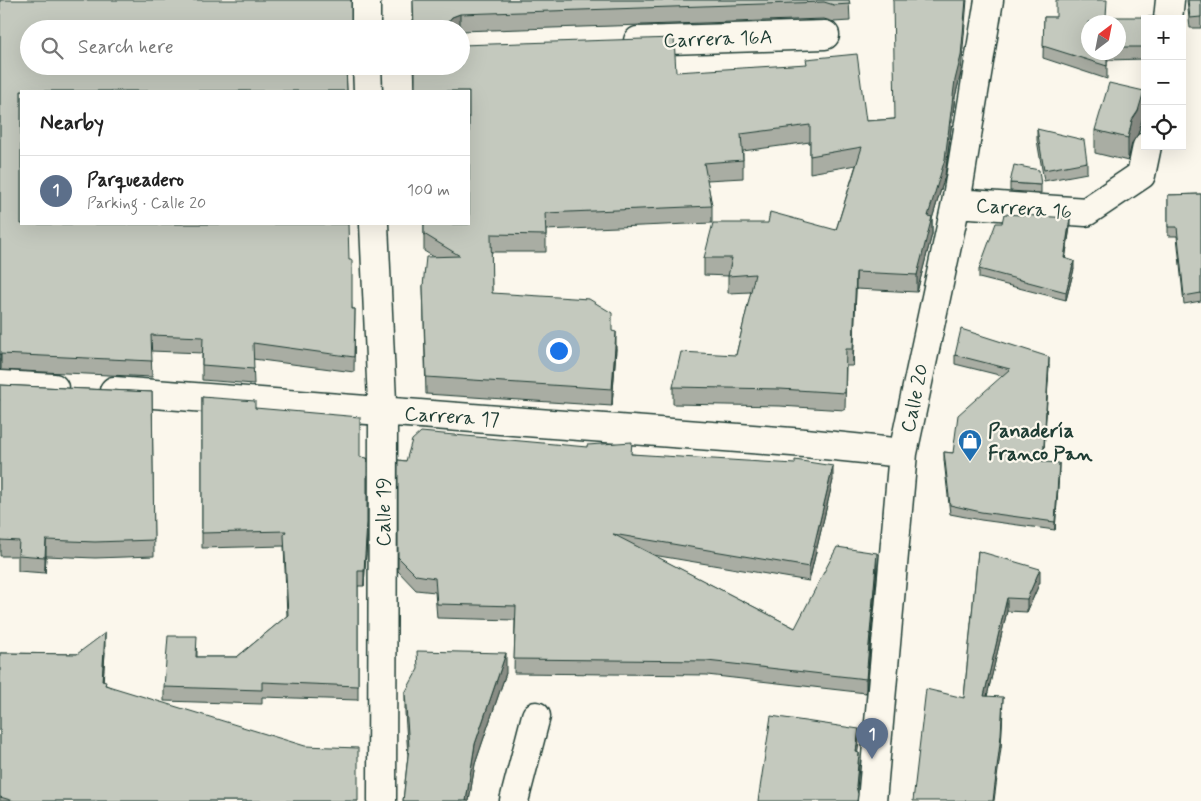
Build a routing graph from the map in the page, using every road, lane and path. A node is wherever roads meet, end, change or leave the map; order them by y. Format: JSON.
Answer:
{"nodes":[{"id":1,"x":366,"y":0,"type":"edge"},
{"id":2,"x":989,"y":0,"type":"edge"},
{"id":3,"x":1170,"y":0,"type":"edge"},
{"id":4,"x":1168,"y":15,"type":"edge"},
{"id":5,"x":366,"y":20,"type":"edge"},
{"id":6,"x":825,"y":35,"type":"dead end"},
{"id":7,"x":609,"y":42,"type":"edge"},
{"id":8,"x":367,"y":75,"type":"edge"},
{"id":9,"x":368,"y":90,"type":"edge"},
{"id":10,"x":1146,"y":150,"type":"edge"},
{"id":11,"x":956,"y":203,"type":"junction"},
{"id":12,"x":374,"y":225,"type":"edge"},
{"id":13,"x":0,"y":385,"type":"edge"},
{"id":14,"x":383,"y":411,"type":"junction"},
{"id":15,"x":903,"y":453,"type":"junction"},
{"id":16,"x":536,"y":716,"type":"dead end"},
{"id":17,"x":382,"y":801,"type":"edge"},
{"id":18,"x":514,"y":801,"type":"edge"},
{"id":19,"x":872,"y":801,"type":"edge"}],
"edges":[{"from":1,"to":5,"type":"street"},
{"from":2,"to":11,"type":"street","name":"Calle 20"},
{"from":3,"to":4,"type":"street"},
{"from":6,"to":7,"type":"street","name":"Carrera 16A"},
{"from":8,"to":9,"type":"street"},
{"from":10,"to":11,"type":"street","name":"Carrera 16"},
{"from":11,"to":15,"type":"street","name":"Calle 20"},
{"from":12,"to":14,"type":"street","name":"Calle 19"},
{"from":13,"to":14,"type":"street","name":"Carrera 17"},
{"from":14,"to":15,"type":"street","name":"Carrera 17"},
{"from":14,"to":17,"type":"street","name":"Calle 19"},
{"from":15,"to":19,"type":"street","name":"Calle 20"},
{"from":16,"to":18,"type":"street"}]}
